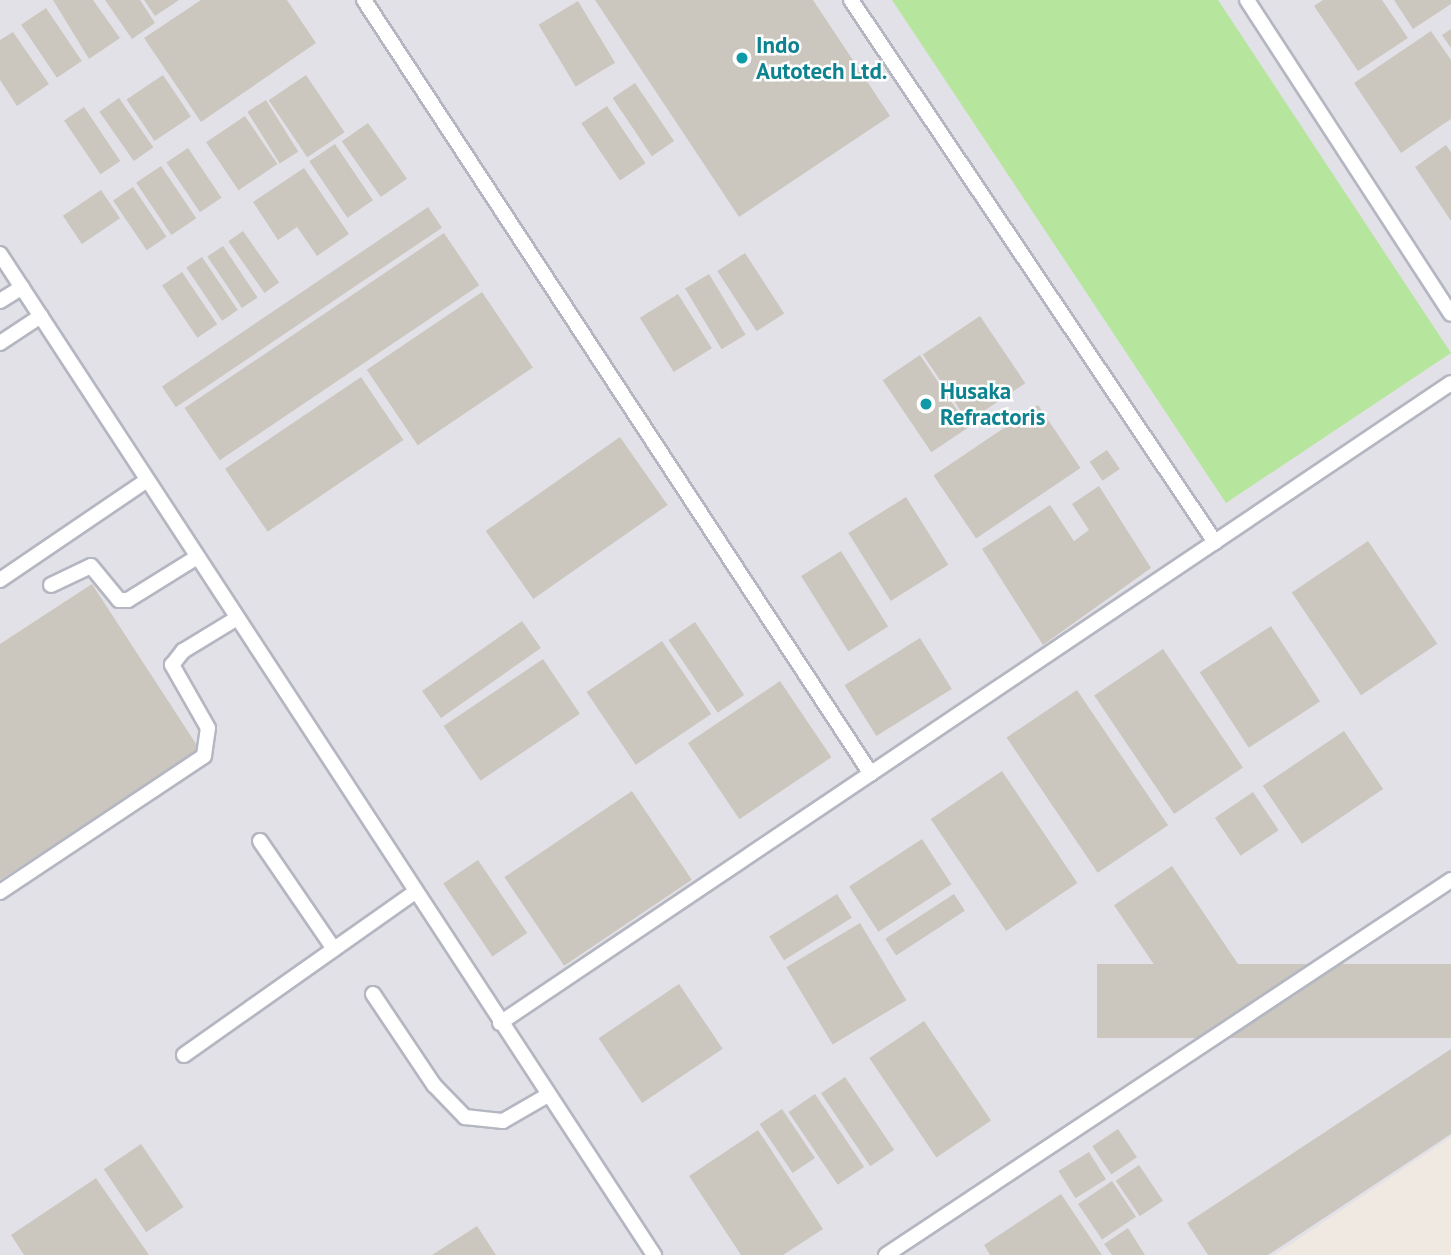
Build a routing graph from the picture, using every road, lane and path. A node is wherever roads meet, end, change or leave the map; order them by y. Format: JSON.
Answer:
{"nodes":[{"id":1,"x":364,"y":0,"type":"edge"},
{"id":2,"x":852,"y":0,"type":"edge"},
{"id":3,"x":1247,"y":0,"type":"edge"},
{"id":4,"x":0,"y":254,"type":"edge"},
{"id":5,"x":22,"y":287,"type":"junction"},
{"id":6,"x":0,"y":301,"type":"edge"},
{"id":7,"x":1451,"y":314,"type":"edge"},
{"id":8,"x":41,"y":316,"type":"junction"},
{"id":9,"x":0,"y":343,"type":"edge"},
{"id":10,"x":1451,"y":383,"type":"edge"},
{"id":11,"x":147,"y":480,"type":"junction"},
{"id":12,"x":1215,"y":542,"type":"junction"},
{"id":13,"x":198,"y":557,"type":"junction"},
{"id":14,"x":0,"y":580,"type":"edge"},
{"id":15,"x":51,"y":585,"type":"dead end"},
{"id":16,"x":237,"y":618,"type":"junction"},
{"id":17,"x":870,"y":774,"type":"junction"},
{"id":18,"x":260,"y":841,"type":"dead end"},
{"id":19,"x":1451,"y":880,"type":"edge"},
{"id":20,"x":0,"y":892,"type":"edge"},
{"id":21,"x":415,"y":892,"type":"junction"},
{"id":22,"x":334,"y":949,"type":"junction"},
{"id":23,"x":373,"y":995,"type":"dead end"},
{"id":24,"x":500,"y":1023,"type":"junction"},
{"id":25,"x":184,"y":1055,"type":"dead end"},
{"id":26,"x":548,"y":1095,"type":"junction"},
{"id":27,"x":654,"y":1255,"type":"edge"},
{"id":28,"x":886,"y":1255,"type":"edge"}],
"edges":[{"from":1,"to":17,"type":"lane"},
{"from":2,"to":12,"type":"lane"},
{"from":3,"to":7,"type":"lane"},
{"from":4,"to":5,"type":"lane"},
{"from":5,"to":6,"type":"lane"},
{"from":5,"to":8,"type":"lane"},
{"from":8,"to":9,"type":"lane"},
{"from":8,"to":11,"type":"lane"},
{"from":10,"to":12,"type":"lane"},
{"from":11,"to":13,"type":"lane"},
{"from":11,"to":14,"type":"lane"},
{"from":12,"to":17,"type":"lane"},
{"from":13,"to":15,"type":"lane"},
{"from":13,"to":16,"type":"lane"},
{"from":16,"to":20,"type":"lane"},
{"from":16,"to":21,"type":"lane"},
{"from":17,"to":24,"type":"lane"},
{"from":18,"to":22,"type":"lane"},
{"from":19,"to":28,"type":"lane"},
{"from":21,"to":22,"type":"lane"},
{"from":21,"to":24,"type":"lane"},
{"from":22,"to":25,"type":"lane"},
{"from":23,"to":26,"type":"lane"},
{"from":24,"to":26,"type":"lane"},
{"from":26,"to":27,"type":"lane"}]}
